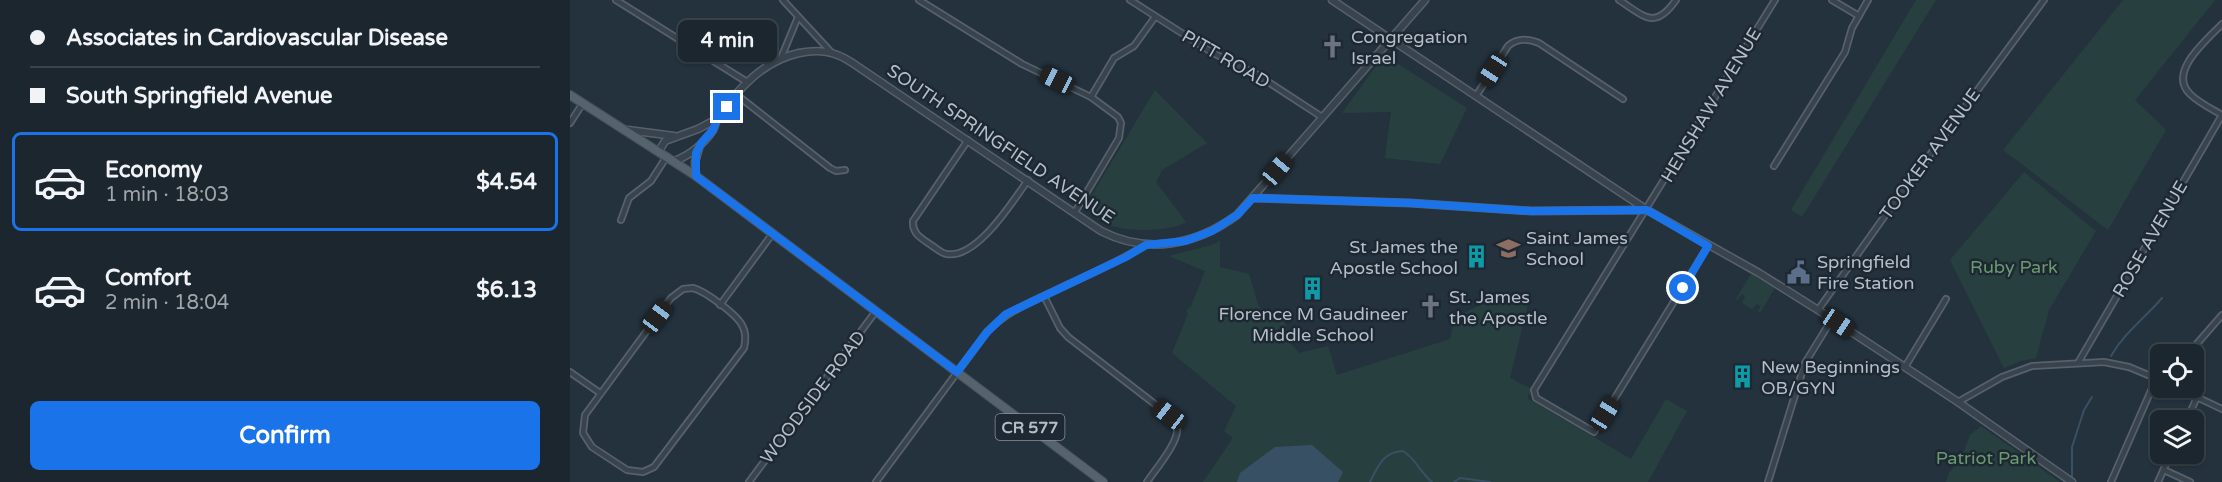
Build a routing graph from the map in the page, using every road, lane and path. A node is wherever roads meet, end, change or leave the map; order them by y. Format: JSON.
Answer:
{"nodes":[{"id":1,"x":616,"y":0,"type":"edge"},
{"id":2,"x":783,"y":0,"type":"edge"},
{"id":3,"x":920,"y":0,"type":"edge"},
{"id":4,"x":1130,"y":0,"type":"edge"},
{"id":5,"x":1332,"y":0,"type":"edge"},
{"id":6,"x":1425,"y":0,"type":"edge"},
{"id":7,"x":1619,"y":0,"type":"edge"},
{"id":8,"x":1676,"y":0,"type":"edge"},
{"id":9,"x":1775,"y":0,"type":"edge"},
{"id":10,"x":1832,"y":0,"type":"edge"},
{"id":11,"x":1868,"y":0,"type":"edge"},
{"id":12,"x":2044,"y":0,"type":"edge"},
{"id":13,"x":1858,"y":16,"type":"junction"},
{"id":14,"x":798,"y":17,"type":"junction"},
{"id":15,"x":1155,"y":17,"type":"junction"},
{"id":16,"x":2222,"y":24,"type":"edge"},
{"id":17,"x":1390,"y":40,"type":"junction"},
{"id":18,"x":831,"y":52,"type":"junction"},
{"id":19,"x":781,"y":58,"type":"junction"},
{"id":20,"x":747,"y":82,"type":"junction"},
{"id":21,"x":570,"y":95,"type":"edge"},
{"id":22,"x":737,"y":95,"type":"junction"},
{"id":23,"x":1476,"y":96,"type":"junction"},
{"id":24,"x":1091,"y":97,"type":"junction"},
{"id":25,"x":1623,"y":99,"type":"dead end"},
{"id":26,"x":583,"y":103,"type":"junction"},
{"id":27,"x":2222,"y":115,"type":"edge"},
{"id":28,"x":1322,"y":117,"type":"junction"},
{"id":29,"x":717,"y":119,"type":"junction"},
{"id":30,"x":570,"y":123,"type":"edge"},
{"id":31,"x":625,"y":130,"type":"junction"},
{"id":32,"x":675,"y":136,"type":"junction"},
{"id":33,"x":968,"y":140,"type":"junction"},
{"id":34,"x":702,"y":142,"type":"junction"},
{"id":35,"x":659,"y":151,"type":"junction"},
{"id":36,"x":670,"y":159,"type":"junction"},
{"id":37,"x":1774,"y":166,"type":"dead end"},
{"id":38,"x":845,"y":170,"type":"dead end"},
{"id":39,"x":696,"y":176,"type":"junction"},
{"id":40,"x":1028,"y":180,"type":"junction"},
{"id":41,"x":1253,"y":198,"type":"junction"},
{"id":42,"x":1647,"y":210,"type":"junction"},
{"id":43,"x":1075,"y":212,"type":"junction"},
{"id":44,"x":621,"y":220,"type":"dead end"},
{"id":45,"x":773,"y":233,"type":"junction"},
{"id":46,"x":1146,"y":245,"type":"junction"},
{"id":47,"x":1708,"y":246,"type":"junction"},
{"id":48,"x":1044,"y":296,"type":"junction"},
{"id":49,"x":1946,"y":299,"type":"dead end"},
{"id":50,"x":720,"y":305,"type":"junction"},
{"id":51,"x":1818,"y":310,"type":"junction"},
{"id":52,"x":876,"y":311,"type":"junction"},
{"id":53,"x":2222,"y":315,"type":"edge"},
{"id":54,"x":1832,"y":319,"type":"junction"},
{"id":55,"x":2197,"y":344,"type":"edge"},
{"id":56,"x":2078,"y":363,"type":"junction"},
{"id":57,"x":1905,"y":367,"type":"junction"},
{"id":58,"x":570,"y":372,"type":"edge"},
{"id":59,"x":957,"y":372,"type":"junction"},
{"id":60,"x":2150,"y":376,"type":"edge"},
{"id":61,"x":600,"y":393,"type":"junction"},
{"id":62,"x":2150,"y":397,"type":"edge"},
{"id":63,"x":2197,"y":398,"type":"joint"},
{"id":64,"x":1958,"y":402,"type":"junction"},
{"id":65,"x":2222,"y":409,"type":"edge"},
{"id":66,"x":2192,"y":410,"type":"edge"},
{"id":67,"x":2166,"y":464,"type":"edge"},
{"id":68,"x":2164,"y":470,"type":"junction"},
{"id":69,"x":749,"y":482,"type":"edge"},
{"id":70,"x":876,"y":482,"type":"edge"},
{"id":71,"x":1103,"y":482,"type":"edge"},
{"id":72,"x":1147,"y":482,"type":"edge"},
{"id":73,"x":1768,"y":482,"type":"edge"},
{"id":74,"x":2072,"y":482,"type":"edge"},
{"id":75,"x":2111,"y":482,"type":"edge"},
{"id":76,"x":2158,"y":482,"type":"edge"},
{"id":77,"x":2190,"y":482,"type":"edge"}],
"edges":[{"from":1,"to":20,"type":"street"},
{"from":2,"to":14,"type":"street"},
{"from":3,"to":24,"type":"street"},
{"from":4,"to":15,"type":"street","name":"PITT ROAD"},
{"from":5,"to":17,"type":"street"},
{"from":6,"to":17,"type":"street","name":"SOUTH SPRINGFIELD AVENUE"},
{"from":7,"to":8,"type":"street"},
{"from":9,"to":42,"type":"street","name":"HENSHAW AVENUE"},
{"from":10,"to":13,"type":"street"},
{"from":11,"to":13,"type":"street"},
{"from":12,"to":51,"type":"street","name":"TOOKER AVENUE"},
{"from":13,"to":37,"type":"street"},
{"from":14,"to":18,"type":"street"},
{"from":14,"to":19,"type":"street"},
{"from":15,"to":24,"type":"street"},
{"from":15,"to":28,"type":"street","name":"PITT ROAD"},
{"from":16,"to":27,"type":"street"},
{"from":17,"to":23,"type":"street"},
{"from":17,"to":28,"type":"street","name":"SOUTH SPRINGFIELD AVENUE"},
{"from":18,"to":19,"type":"street"},
{"from":18,"to":33,"type":"street","name":"SOUTH SPRINGFIELD AVENUE"},
{"from":19,"to":20,"type":"street"},
{"from":20,"to":22,"type":"street"},
{"from":21,"to":26,"type":"main road","number":"CR 577"},
{"from":22,"to":29,"type":"street"},
{"from":22,"to":38,"type":"street"},
{"from":23,"to":25,"type":"street"},
{"from":23,"to":42,"type":"street"},
{"from":24,"to":43,"type":"street"},
{"from":26,"to":30,"type":"street"},
{"from":26,"to":31,"type":"main road","number":"CR 577"},
{"from":27,"to":56,"type":"street","name":"ROSE AVENUE"},
{"from":28,"to":41,"type":"street","name":"SOUTH SPRINGFIELD AVENUE"},
{"from":29,"to":32,"type":"street"},
{"from":29,"to":34,"type":"street"},
{"from":31,"to":32,"type":"street"},
{"from":31,"to":35,"type":"main road","number":"CR 577"},
{"from":32,"to":35,"type":"street"},
{"from":33,"to":40,"type":"street","name":"SOUTH SPRINGFIELD AVENUE"},
{"from":33,"to":40,"type":"street"},
{"from":34,"to":36,"type":"street"},
{"from":34,"to":39,"type":"street"},
{"from":35,"to":36,"type":"main road","number":"CR 577"},
{"from":36,"to":39,"type":"main road","number":"CR 577"},
{"from":36,"to":44,"type":"street"},
{"from":39,"to":45,"type":"main road","number":"CR 577"},
{"from":40,"to":43,"type":"street","name":"SOUTH SPRINGFIELD AVENUE"},
{"from":41,"to":42,"type":"street"},
{"from":41,"to":46,"type":"street","name":"SOUTH SPRINGFIELD AVENUE"},
{"from":42,"to":47,"type":"street"},
{"from":42,"to":47,"type":"street","name":"HENSHAW AVENUE"},
{"from":43,"to":46,"type":"street","name":"SOUTH SPRINGFIELD AVENUE"},
{"from":45,"to":50,"type":"street"},
{"from":45,"to":52,"type":"main road","number":"CR 577"},
{"from":46,"to":48,"type":"street"},
{"from":47,"to":51,"type":"street"},
{"from":48,"to":59,"type":"street"},
{"from":48,"to":72,"type":"street"},
{"from":49,"to":57,"type":"street"},
{"from":50,"to":61,"type":"street"},
{"from":50,"to":61,"type":"street"},
{"from":51,"to":54,"type":"street"},
{"from":52,"to":59,"type":"main road","number":"CR 577"},
{"from":52,"to":69,"type":"street","name":"WOODSIDE ROAD"},
{"from":53,"to":55,"type":"street"},
{"from":54,"to":57,"type":"street"},
{"from":54,"to":73,"type":"street"},
{"from":56,"to":60,"type":"street"},
{"from":56,"to":64,"type":"street"},
{"from":57,"to":64,"type":"street"},
{"from":58,"to":61,"type":"street"},
{"from":59,"to":70,"type":"street"},
{"from":59,"to":71,"type":"main road","number":"CR 577"},
{"from":62,"to":75,"type":"street"},
{"from":63,"to":65,"type":"street"},
{"from":63,"to":66,"type":"street"},
{"from":64,"to":74,"type":"street"},
{"from":67,"to":68,"type":"street"},
{"from":68,"to":76,"type":"street"},
{"from":68,"to":77,"type":"street"}]}
